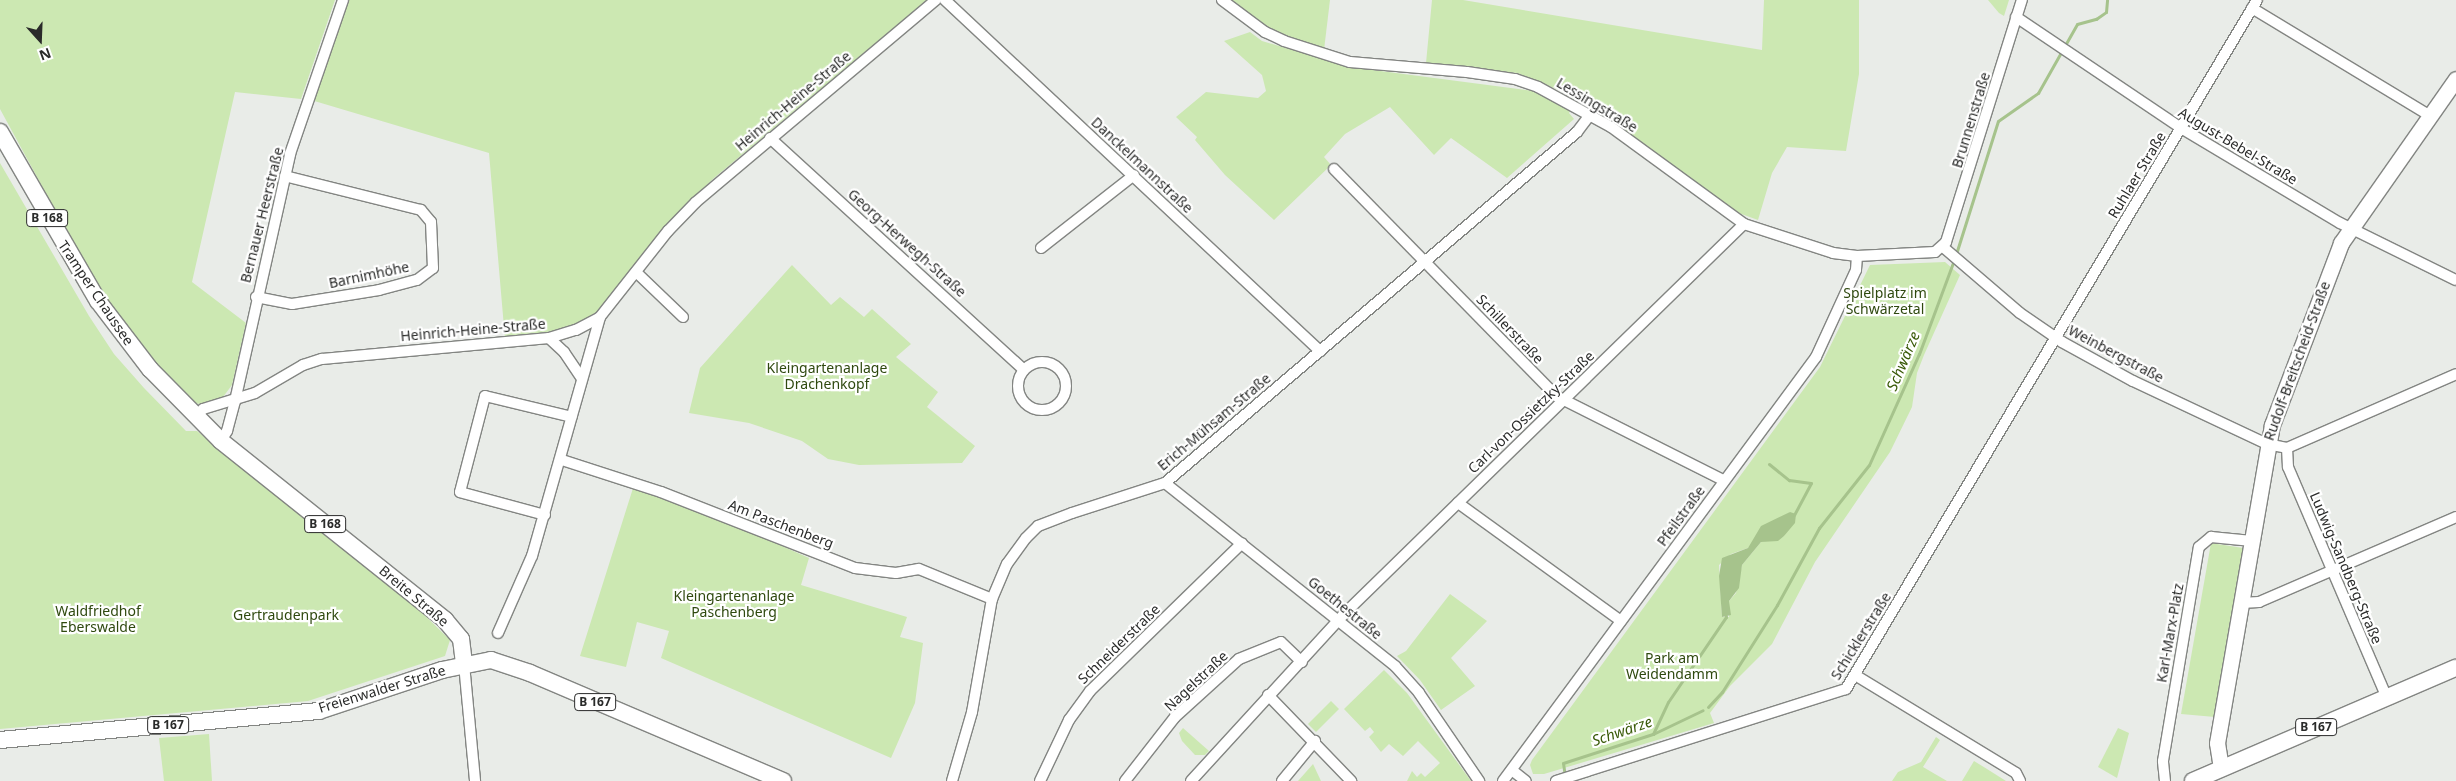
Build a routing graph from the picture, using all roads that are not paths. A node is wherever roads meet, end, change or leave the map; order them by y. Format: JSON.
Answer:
{"nodes":[{"id":1,"x":343,"y":0,"type":"edge"},
{"id":2,"x":936,"y":0,"type":"edge"},
{"id":3,"x":945,"y":0,"type":"edge"},
{"id":4,"x":1222,"y":0,"type":"edge"},
{"id":5,"x":2022,"y":0,"type":"edge"},
{"id":6,"x":2255,"y":4,"type":"edge"},
{"id":7,"x":2016,"y":17,"type":"junction"},
{"id":8,"x":2456,"y":79,"type":"edge"},
{"id":9,"x":1590,"y":115,"type":"junction"},
{"id":10,"x":2430,"y":115,"type":"junction"},
{"id":11,"x":2181,"y":128,"type":"junction"},
{"id":12,"x":0,"y":132,"type":"edge"},
{"id":13,"x":770,"y":138,"type":"junction"},
{"id":14,"x":1334,"y":169,"type":"dead end"},
{"id":15,"x":1134,"y":175,"type":"junction"},
{"id":16,"x":285,"y":176,"type":"junction"},
{"id":17,"x":1744,"y":224,"type":"junction"},
{"id":18,"x":2350,"y":228,"type":"junction"},
{"id":19,"x":1041,"y":248,"type":"dead end"},
{"id":20,"x":1950,"y":253,"type":"junction"},
{"id":21,"x":1857,"y":256,"type":"junction"},
{"id":22,"x":1425,"y":262,"type":"junction"},
{"id":23,"x":636,"y":272,"type":"junction"},
{"id":24,"x":2456,"y":280,"type":"edge"},
{"id":25,"x":256,"y":297,"type":"junction"},
{"id":26,"x":600,"y":317,"type":"junction"},
{"id":27,"x":683,"y":317,"type":"dead end"},
{"id":28,"x":549,"y":338,"type":"junction"},
{"id":29,"x":2056,"y":338,"type":"junction"},
{"id":30,"x":1320,"y":350,"type":"junction"},
{"id":31,"x":1024,"y":370,"type":"junction"},
{"id":32,"x":2456,"y":374,"type":"edge"},
{"id":33,"x":581,"y":377,"type":"junction"},
{"id":34,"x":235,"y":400,"type":"junction"},
{"id":35,"x":1562,"y":401,"type":"junction"},
{"id":36,"x":196,"y":416,"type":"junction"},
{"id":37,"x":572,"y":417,"type":"junction"},
{"id":38,"x":221,"y":440,"type":"junction"},
{"id":39,"x":2267,"y":444,"type":"junction"},
{"id":40,"x":2286,"y":448,"type":"junction"},
{"id":41,"x":562,"y":460,"type":"junction"},
{"id":42,"x":1723,"y":480,"type":"junction"},
{"id":43,"x":1165,"y":483,"type":"junction"},
{"id":44,"x":1458,"y":503,"type":"junction"},
{"id":45,"x":545,"y":515,"type":"junction"},
{"id":46,"x":2456,"y":517,"type":"edge"},
{"id":47,"x":2252,"y":541,"type":"junction"},
{"id":48,"x":1242,"y":543,"type":"junction"},
{"id":49,"x":2333,"y":570,"type":"junction"},
{"id":50,"x":992,"y":599,"type":"junction"},
{"id":51,"x":2242,"y":603,"type":"junction"},
{"id":52,"x":1339,"y":621,"type":"junction"},
{"id":53,"x":1621,"y":622,"type":"junction"},
{"id":54,"x":498,"y":633,"type":"dead end"},
{"id":55,"x":1302,"y":662,"type":"junction"},
{"id":56,"x":464,"y":664,"type":"junction"},
{"id":57,"x":2456,"y":668,"type":"edge"},
{"id":58,"x":1855,"y":675,"type":"junction"},
{"id":59,"x":1268,"y":695,"type":"junction"},
{"id":60,"x":2387,"y":698,"type":"junction"},
{"id":61,"x":0,"y":740,"type":"edge"},
{"id":62,"x":1315,"y":741,"type":"junction"},
{"id":63,"x":1513,"y":771,"type":"junction"},
{"id":64,"x":2222,"y":775,"type":"edge"},
{"id":65,"x":475,"y":781,"type":"edge"},
{"id":66,"x":783,"y":781,"type":"edge"},
{"id":67,"x":952,"y":781,"type":"edge"},
{"id":68,"x":1040,"y":781,"type":"edge"},
{"id":69,"x":1125,"y":781,"type":"edge"},
{"id":70,"x":1191,"y":781,"type":"edge"},
{"id":71,"x":1282,"y":781,"type":"edge"},
{"id":72,"x":1351,"y":781,"type":"edge"},
{"id":73,"x":1479,"y":781,"type":"edge"},
{"id":74,"x":1503,"y":781,"type":"edge"},
{"id":75,"x":1526,"y":781,"type":"edge"},
{"id":76,"x":1557,"y":781,"type":"edge"},
{"id":77,"x":2020,"y":781,"type":"edge"},
{"id":78,"x":2165,"y":781,"type":"edge"},
{"id":79,"x":2193,"y":781,"type":"edge"}],
"edges":[{"from":1,"to":16,"type":"street","name":"Bernauer Heerstraße"},
{"from":2,"to":13,"type":"street","name":"Heinrich-Heine-Straße"},
{"from":3,"to":15,"type":"street","name":"Danckelmannstraße"},
{"from":4,"to":9,"type":"street","name":"Lessingstraße"},
{"from":5,"to":7,"type":"street","name":"Brunnenstraße"},
{"from":6,"to":10,"type":"street"},
{"from":6,"to":11,"type":"street","name":"Ruhlaer Straße"},
{"from":7,"to":11,"type":"street","name":"August-Bebel-Straße"},
{"from":7,"to":20,"type":"street","name":"Brunnenstraße"},
{"from":8,"to":10,"type":"main road","name":"Rudolf-Breitscheid-Straße"},
{"from":9,"to":17,"type":"street","name":"Lessingstraße"},
{"from":9,"to":22,"type":"street","name":"Erich-Mühsam-Straße"},
{"from":10,"to":18,"type":"main road","name":"Rudolf-Breitscheid-Straße"},
{"from":11,"to":18,"type":"street","name":"August-Bebel-Straße"},
{"from":11,"to":29,"type":"street","name":"Ruhlaer Straße"},
{"from":12,"to":36,"type":"main road","name":"Tramper Chaussee","number":"B 168"},
{"from":13,"to":23,"type":"street","name":"Heinrich-Heine-Straße"},
{"from":13,"to":31,"type":"street","name":"Georg-Herwegh-Straße"},
{"from":14,"to":22,"type":"street","name":"Schillerstraße"},
{"from":15,"to":19,"type":"street"},
{"from":15,"to":30,"type":"street","name":"Danckelmannstraße"},
{"from":16,"to":25,"type":"street","name":"Bernauer Heerstraße"},
{"from":16,"to":25,"type":"street","name":"Barnimhöhe"},
{"from":17,"to":21,"type":"street","name":"Lessingstraße"},
{"from":17,"to":35,"type":"street","name":"Carl-von-Ossietzky-Straße"},
{"from":18,"to":24,"type":"street","name":"August-Bebel-Straße"},
{"from":18,"to":39,"type":"main road","name":"Rudolf-Breitscheid-Straße"},
{"from":20,"to":21,"type":"street","name":"Lessingstraße"},
{"from":20,"to":29,"type":"street","name":"Weinbergstraße"},
{"from":21,"to":42,"type":"street","name":"Pfeilstraße"},
{"from":22,"to":30,"type":"street","name":"Erich-Mühsam-Straße"},
{"from":22,"to":35,"type":"street","name":"Schillerstraße"},
{"from":23,"to":26,"type":"street","name":"Heinrich-Heine-Straße"},
{"from":23,"to":27,"type":"street"},
{"from":25,"to":34,"type":"street","name":"Bernauer Heerstraße"},
{"from":26,"to":28,"type":"street","name":"Heinrich-Heine-Straße"},
{"from":26,"to":33,"type":"street"},
{"from":28,"to":33,"type":"street"},
{"from":28,"to":34,"type":"street","name":"Heinrich-Heine-Straße"},
{"from":29,"to":39,"type":"street","name":"Weinbergstraße"},
{"from":29,"to":58,"type":"street","name":"Schicklerstraße"},
{"from":30,"to":43,"type":"street","name":"Erich-Mühsam-Straße"},
{"from":31,"to":31,"type":"street"},
{"from":32,"to":40,"type":"street"},
{"from":33,"to":37,"type":"street"},
{"from":34,"to":36,"type":"street","name":"Heinrich-Heine-Straße"},
{"from":34,"to":38,"type":"street","name":"Bernauer Heerstraße"},
{"from":35,"to":42,"type":"street","name":"Schillerstraße"},
{"from":35,"to":44,"type":"street","name":"Carl-von-Ossietzky-Straße"},
{"from":36,"to":38,"type":"main road","name":"Breite Straße","number":"B 168"},
{"from":37,"to":41,"type":"street"},
{"from":37,"to":45,"type":"street"},
{"from":38,"to":56,"type":"main road","name":"Breite Straße","number":"B 168"},
{"from":39,"to":40,"type":"street","name":"Weinbergstraße"},
{"from":39,"to":47,"type":"main road","name":"Rudolf-Breitscheid-Straße"},
{"from":40,"to":49,"type":"street","name":"Ludwig-Sandberg-Straße"},
{"from":41,"to":45,"type":"street"},
{"from":41,"to":50,"type":"street","name":"Am Paschenberg"},
{"from":42,"to":53,"type":"street","name":"Pfeilstraße"},
{"from":43,"to":48,"type":"street","name":"Goethestraße"},
{"from":43,"to":50,"type":"street","name":"Erich-Mühsam-Straße"},
{"from":44,"to":52,"type":"street","name":"Carl-von-Ossietzky-Straße"},
{"from":44,"to":53,"type":"street"},
{"from":45,"to":54,"type":"street"},
{"from":46,"to":49,"type":"street"},
{"from":47,"to":51,"type":"main road","name":"Rudolf-Breitscheid-Straße"},
{"from":47,"to":78,"type":"street","name":"Karl-Marx-Platz"},
{"from":48,"to":52,"type":"street","name":"Goethestraße"},
{"from":48,"to":68,"type":"street","name":"Schneiderstraße"},
{"from":49,"to":51,"type":"street"},
{"from":49,"to":60,"type":"street","name":"Ludwig-Sandberg-Straße"},
{"from":50,"to":67,"type":"street","name":"Erich-Mühsam-Straße"},
{"from":51,"to":64,"type":"main road","name":"Rudolf-Breitscheid-Straße"},
{"from":52,"to":55,"type":"street","name":"Carl-von-Ossietzky-Straße"},
{"from":52,"to":73,"type":"street","name":"Goethestraße"},
{"from":53,"to":63,"type":"street","name":"Pfeilstraße"},
{"from":55,"to":59,"type":"street","name":"Carl-von-Ossietzky-Straße"},
{"from":55,"to":69,"type":"street","name":"Nagelstraße"},
{"from":56,"to":61,"type":"main road","name":"Freienwalder Straße","number":"B 167"},
{"from":56,"to":65,"type":"street"},
{"from":56,"to":66,"type":"main road","number":"B 167"},
{"from":57,"to":60,"type":"main road","number":"B 167"},
{"from":58,"to":76,"type":"street","name":"Schicklerstraße"},
{"from":58,"to":77,"type":"street"},
{"from":59,"to":62,"type":"street"},
{"from":59,"to":70,"type":"street","name":"Carl-von-Ossietzky-Straße"},
{"from":60,"to":64,"type":"main road","number":"B 167"},
{"from":62,"to":71,"type":"street"},
{"from":62,"to":72,"type":"street"},
{"from":63,"to":74,"type":"street","name":"Pfeilstraße"},
{"from":63,"to":75,"type":"street"},
{"from":64,"to":79,"type":"main road","number":"B 167"}]}
